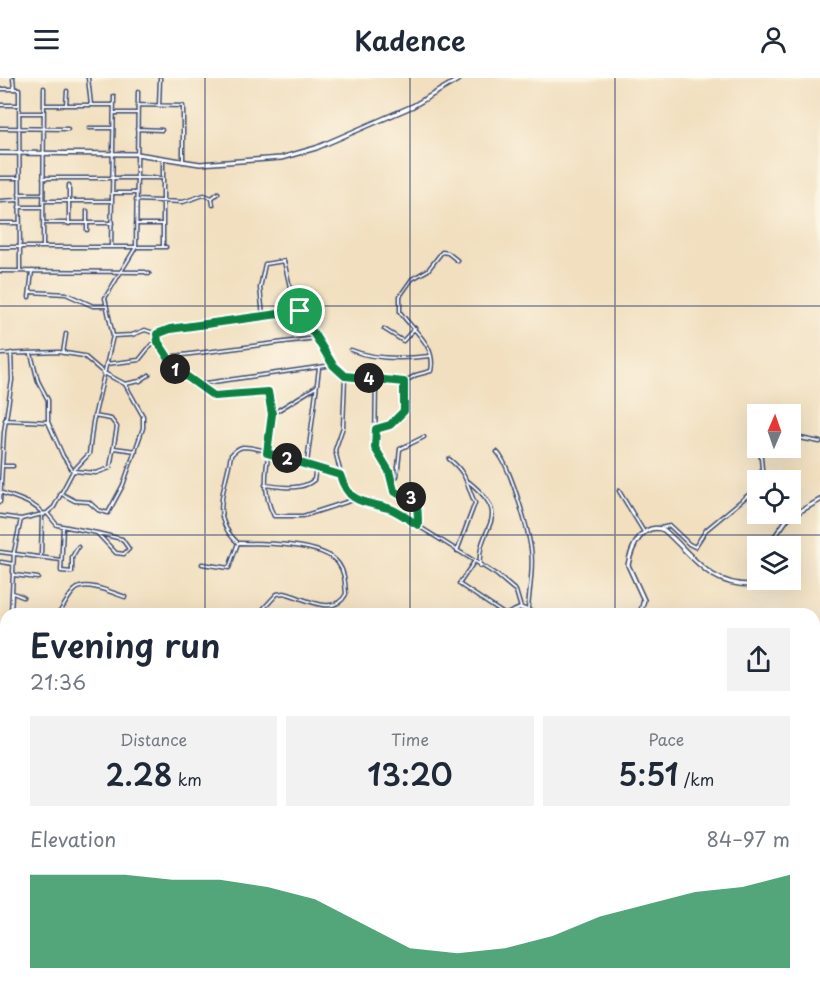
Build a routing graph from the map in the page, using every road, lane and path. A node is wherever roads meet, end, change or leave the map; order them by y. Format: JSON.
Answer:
{"nodes":[{"id":1,"x":13,"y":78,"type":"edge"},
{"id":2,"x":88,"y":78,"type":"edge"},
{"id":3,"x":160,"y":78,"type":"edge"},
{"id":4,"x":461,"y":78,"type":"edge"},
{"id":5,"x":44,"y":88,"type":"dead end"},
{"id":6,"x":0,"y":89,"type":"edge"},
{"id":7,"x":14,"y":89,"type":"junction"},
{"id":8,"x":67,"y":91,"type":"dead end"},
{"id":9,"x":138,"y":92,"type":"dead end"},
{"id":10,"x":114,"y":96,"type":"dead end"},
{"id":11,"x":0,"y":105,"type":"edge"},
{"id":12,"x":19,"y":105,"type":"junction"},
{"id":13,"x":44,"y":105,"type":"junction"},
{"id":14,"x":66,"y":105,"type":"junction"},
{"id":15,"x":91,"y":105,"type":"junction"},
{"id":16,"x":114,"y":105,"type":"junction"},
{"id":17,"x":138,"y":105,"type":"junction"},
{"id":18,"x":159,"y":106,"type":"junction"},
{"id":19,"x":19,"y":113,"type":"junction"},
{"id":20,"x":43,"y":113,"type":"junction"},
{"id":21,"x":114,"y":113,"type":"junction"},
{"id":22,"x":137,"y":113,"type":"junction"},
{"id":23,"x":0,"y":128,"type":"edge"},
{"id":24,"x":19,"y":128,"type":"junction"},
{"id":25,"x":43,"y":128,"type":"junction"},
{"id":26,"x":89,"y":128,"type":"dead end"},
{"id":27,"x":113,"y":128,"type":"junction"},
{"id":28,"x":68,"y":129,"type":"dead end"},
{"id":29,"x":137,"y":129,"type":"junction"},
{"id":30,"x":162,"y":129,"type":"dead end"},
{"id":31,"x":0,"y":153,"type":"edge"},
{"id":32,"x":19,"y":153,"type":"junction"},
{"id":33,"x":43,"y":153,"type":"junction"},
{"id":34,"x":113,"y":153,"type":"junction"},
{"id":35,"x":137,"y":154,"type":"junction"},
{"id":36,"x":163,"y":158,"type":"junction"},
{"id":37,"x":183,"y":162,"type":"junction"},
{"id":38,"x":0,"y":178,"type":"edge"},
{"id":39,"x":19,"y":178,"type":"junction"},
{"id":40,"x":43,"y":178,"type":"junction"},
{"id":41,"x":112,"y":178,"type":"junction"},
{"id":42,"x":136,"y":178,"type":"junction"},
{"id":43,"x":163,"y":178,"type":"junction"},
{"id":44,"x":69,"y":185,"type":"dead end"},
{"id":45,"x":112,"y":193,"type":"junction"},
{"id":46,"x":218,"y":193,"type":"dead end"},
{"id":47,"x":19,"y":194,"type":"junction"},
{"id":48,"x":43,"y":194,"type":"junction"},
{"id":49,"x":136,"y":194,"type":"junction"},
{"id":50,"x":212,"y":198,"type":"junction"},
{"id":51,"x":136,"y":200,"type":"junction"},
{"id":52,"x":0,"y":201,"type":"edge"},
{"id":53,"x":19,"y":201,"type":"junction"},
{"id":54,"x":43,"y":201,"type":"junction"},
{"id":55,"x":69,"y":201,"type":"junction"},
{"id":56,"x":112,"y":201,"type":"junction"},
{"id":57,"x":163,"y":201,"type":"junction"},
{"id":58,"x":213,"y":205,"type":"dead end"},
{"id":59,"x":19,"y":207,"type":"junction"},
{"id":60,"x":43,"y":207,"type":"junction"},
{"id":61,"x":87,"y":211,"type":"dead end"},
{"id":62,"x":0,"y":223,"type":"edge"},
{"id":63,"x":19,"y":223,"type":"junction"},
{"id":64,"x":44,"y":223,"type":"junction"},
{"id":65,"x":87,"y":223,"type":"junction"},
{"id":66,"x":112,"y":223,"type":"junction"},
{"id":67,"x":69,"y":224,"type":"junction"},
{"id":68,"x":136,"y":224,"type":"junction"},
{"id":69,"x":163,"y":224,"type":"junction"},
{"id":70,"x":87,"y":230,"type":"dead end"},
{"id":71,"x":43,"y":246,"type":"junction"},
{"id":72,"x":0,"y":247,"type":"edge"},
{"id":73,"x":19,"y":247,"type":"junction"},
{"id":74,"x":111,"y":247,"type":"junction"},
{"id":75,"x":136,"y":247,"type":"junction"},
{"id":76,"x":458,"y":261,"type":"dead end"},
{"id":77,"x":0,"y":271,"type":"edge"},
{"id":78,"x":20,"y":271,"type":"junction"},
{"id":79,"x":32,"y":271,"type":"junction"},
{"id":80,"x":122,"y":271,"type":"junction"},
{"id":81,"x":149,"y":274,"type":"dead end"},
{"id":82,"x":31,"y":292,"type":"junction"},
{"id":83,"x":29,"y":297,"type":"dead end"},
{"id":84,"x":106,"y":306,"type":"junction"},
{"id":85,"x":300,"y":311,"type":"junction"},
{"id":86,"x":263,"y":316,"type":"junction"},
{"id":87,"x":415,"y":328,"type":"junction"},
{"id":88,"x":384,"y":329,"type":"dead end"},
{"id":89,"x":66,"y":334,"type":"dead end"},
{"id":90,"x":157,"y":334,"type":"junction"},
{"id":91,"x":113,"y":336,"type":"junction"},
{"id":92,"x":316,"y":338,"type":"junction"},
{"id":93,"x":158,"y":342,"type":"junction"},
{"id":94,"x":351,"y":350,"type":"dead end"},
{"id":95,"x":31,"y":352,"type":"junction"},
{"id":96,"x":11,"y":353,"type":"junction"},
{"id":97,"x":63,"y":353,"type":"junction"},
{"id":98,"x":0,"y":354,"type":"edge"},
{"id":99,"x":430,"y":356,"type":"junction"},
{"id":100,"x":167,"y":357,"type":"junction"},
{"id":101,"x":106,"y":364,"type":"junction"},
{"id":102,"x":333,"y":365,"type":"junction"},
{"id":103,"x":320,"y":368,"type":"junction"},
{"id":104,"x":104,"y":373,"type":"junction"},
{"id":105,"x":148,"y":375,"type":"dead end"},
{"id":106,"x":345,"y":376,"type":"junction"},
{"id":107,"x":376,"y":378,"type":"junction"},
{"id":108,"x":404,"y":382,"type":"junction"},
{"id":109,"x":125,"y":384,"type":"junction"},
{"id":110,"x":197,"y":384,"type":"junction"},
{"id":111,"x":317,"y":387,"type":"junction"},
{"id":112,"x":272,"y":414,"type":"junction"},
{"id":113,"x":94,"y":416,"type":"junction"},
{"id":114,"x":6,"y":420,"type":"junction"},
{"id":115,"x":48,"y":422,"type":"junction"},
{"id":116,"x":376,"y":429,"type":"junction"},
{"id":117,"x":0,"y":430,"type":"edge"},
{"id":118,"x":4,"y":432,"type":"junction"},
{"id":119,"x":424,"y":437,"type":"dead end"},
{"id":120,"x":801,"y":438,"type":"edge"},
{"id":121,"x":0,"y":442,"type":"edge"},
{"id":122,"x":820,"y":442,"type":"edge"},
{"id":123,"x":5,"y":443,"type":"junction"},
{"id":124,"x":114,"y":448,"type":"junction"},
{"id":125,"x":136,"y":451,"type":"junction"},
{"id":126,"x":496,"y":452,"type":"dead end"},
{"id":127,"x":267,"y":453,"type":"junction"},
{"id":128,"x":0,"y":456,"type":"edge"},
{"id":129,"x":5,"y":456,"type":"junction"},
{"id":130,"x":449,"y":459,"type":"dead end"},
{"id":131,"x":307,"y":463,"type":"junction"},
{"id":132,"x":4,"y":466,"type":"junction"},
{"id":133,"x":13,"y":466,"type":"dead end"},
{"id":134,"x":316,"y":466,"type":"junction"},
{"id":135,"x":73,"y":471,"type":"junction"},
{"id":136,"x":2,"y":472,"type":"edge"},
{"id":137,"x":340,"y":475,"type":"junction"},
{"id":138,"x":468,"y":481,"type":"junction"},
{"id":139,"x":392,"y":484,"type":"junction"},
{"id":140,"x":265,"y":485,"type":"junction"},
{"id":141,"x":619,"y":491,"type":"dead end"},
{"id":142,"x":1,"y":492,"type":"edge"},
{"id":143,"x":60,"y":493,"type":"junction"},
{"id":144,"x":747,"y":496,"type":"edge"},
{"id":145,"x":356,"y":499,"type":"junction"},
{"id":146,"x":820,"y":500,"type":"edge"},
{"id":147,"x":0,"y":502,"type":"edge"},
{"id":148,"x":44,"y":515,"type":"junction"},
{"id":149,"x":0,"y":516,"type":"edge"},
{"id":150,"x":21,"y":519,"type":"junction"},
{"id":151,"x":418,"y":525,"type":"junction"},
{"id":152,"x":63,"y":527,"type":"junction"},
{"id":153,"x":660,"y":528,"type":"junction"},
{"id":154,"x":97,"y":532,"type":"junction"},
{"id":155,"x":644,"y":532,"type":"junction"},
{"id":156,"x":775,"y":536,"type":"edge"},
{"id":157,"x":238,"y":543,"type":"junction"},
{"id":158,"x":78,"y":547,"type":"dead end"},
{"id":159,"x":457,"y":551,"type":"junction"},
{"id":160,"x":0,"y":552,"type":"edge"},
{"id":161,"x":14,"y":554,"type":"junction"},
{"id":162,"x":41,"y":556,"type":"junction"},
{"id":163,"x":61,"y":560,"type":"junction"},
{"id":164,"x":1,"y":562,"type":"edge"},
{"id":165,"x":474,"y":562,"type":"junction"},
{"id":166,"x":13,"y":564,"type":"junction"},
{"id":167,"x":202,"y":564,"type":"dead end"},
{"id":168,"x":480,"y":566,"type":"junction"},
{"id":169,"x":14,"y":575,"type":"junction"},
{"id":170,"x":38,"y":578,"type":"dead end"},
{"id":171,"x":747,"y":584,"type":"edge"},
{"id":172,"x":14,"y":593,"type":"junction"},
{"id":173,"x":23,"y":597,"type":"dead end"},
{"id":174,"x":125,"y":597,"type":"dead end"},
{"id":175,"x":12,"y":608,"type":"edge"},
{"id":176,"x":62,"y":608,"type":"edge"},
{"id":177,"x":264,"y":608,"type":"edge"},
{"id":178,"x":497,"y":608,"type":"edge"},
{"id":179,"x":521,"y":608,"type":"edge"},
{"id":180,"x":528,"y":608,"type":"edge"},
{"id":181,"x":642,"y":608,"type":"edge"}],
"edges":[{"from":1,"to":7,"type":"street"},
{"from":2,"to":15,"type":"street"},
{"from":3,"to":18,"type":"street"},
{"from":4,"to":37,"type":"street"},
{"from":5,"to":13,"type":"street"},
{"from":6,"to":7,"type":"street"},
{"from":7,"to":12,"type":"street"},
{"from":8,"to":14,"type":"street"},
{"from":9,"to":17,"type":"street"},
{"from":10,"to":16,"type":"street"},
{"from":11,"to":12,"type":"street"},
{"from":12,"to":19,"type":"street"},
{"from":13,"to":14,"type":"street"},
{"from":13,"to":20,"type":"street"},
{"from":14,"to":15,"type":"street"},
{"from":15,"to":16,"type":"street"},
{"from":16,"to":21,"type":"street"},
{"from":17,"to":18,"type":"street"},
{"from":17,"to":22,"type":"street"},
{"from":18,"to":37,"type":"street"},
{"from":19,"to":20,"type":"street"},
{"from":19,"to":24,"type":"street"},
{"from":20,"to":25,"type":"street"},
{"from":21,"to":22,"type":"street"},
{"from":21,"to":27,"type":"street"},
{"from":22,"to":29,"type":"street"},
{"from":23,"to":24,"type":"street"},
{"from":24,"to":25,"type":"street"},
{"from":24,"to":32,"type":"street"},
{"from":25,"to":28,"type":"street"},
{"from":25,"to":33,"type":"street"},
{"from":26,"to":27,"type":"street"},
{"from":27,"to":34,"type":"street"},
{"from":29,"to":30,"type":"street"},
{"from":29,"to":35,"type":"street"},
{"from":31,"to":32,"type":"street"},
{"from":32,"to":33,"type":"street"},
{"from":32,"to":39,"type":"street"},
{"from":33,"to":34,"type":"street"},
{"from":33,"to":40,"type":"street"},
{"from":34,"to":35,"type":"street"},
{"from":34,"to":41,"type":"street"},
{"from":35,"to":36,"type":"street"},
{"from":35,"to":42,"type":"street"},
{"from":36,"to":37,"type":"street"},
{"from":36,"to":43,"type":"street"},
{"from":38,"to":39,"type":"street"},
{"from":39,"to":47,"type":"street"},
{"from":40,"to":41,"type":"street"},
{"from":40,"to":48,"type":"street"},
{"from":41,"to":42,"type":"street"},
{"from":41,"to":45,"type":"street"},
{"from":42,"to":43,"type":"street"},
{"from":42,"to":49,"type":"street"},
{"from":43,"to":57,"type":"street"},
{"from":44,"to":55,"type":"street"},
{"from":45,"to":49,"type":"street"},
{"from":45,"to":56,"type":"street"},
{"from":46,"to":50,"type":"street"},
{"from":47,"to":48,"type":"street"},
{"from":47,"to":53,"type":"street"},
{"from":48,"to":54,"type":"street"},
{"from":49,"to":51,"type":"street"},
{"from":50,"to":57,"type":"street"},
{"from":50,"to":58,"type":"street"},
{"from":51,"to":57,"type":"street"},
{"from":51,"to":68,"type":"street"},
{"from":52,"to":53,"type":"street"},
{"from":53,"to":59,"type":"street"},
{"from":54,"to":55,"type":"street"},
{"from":54,"to":60,"type":"street"},
{"from":55,"to":56,"type":"street"},
{"from":55,"to":67,"type":"street"},
{"from":56,"to":66,"type":"street"},
{"from":57,"to":69,"type":"street"},
{"from":59,"to":60,"type":"street"},
{"from":59,"to":63,"type":"street"},
{"from":60,"to":64,"type":"street"},
{"from":61,"to":65,"type":"street"},
{"from":62,"to":63,"type":"street"},
{"from":63,"to":73,"type":"street"},
{"from":64,"to":67,"type":"street"},
{"from":64,"to":71,"type":"street"},
{"from":65,"to":66,"type":"street"},
{"from":65,"to":67,"type":"street"},
{"from":65,"to":70,"type":"street"},
{"from":66,"to":74,"type":"street"},
{"from":68,"to":69,"type":"street"},
{"from":68,"to":75,"type":"street"},
{"from":69,"to":75,"type":"street"},
{"from":71,"to":73,"type":"street"},
{"from":71,"to":74,"type":"street"},
{"from":72,"to":73,"type":"street"},
{"from":73,"to":78,"type":"street"},
{"from":74,"to":75,"type":"street"},
{"from":75,"to":80,"type":"street"},
{"from":76,"to":87,"type":"street"},
{"from":77,"to":78,"type":"street"},
{"from":78,"to":79,"type":"street"},
{"from":79,"to":80,"type":"street"},
{"from":79,"to":82,"type":"street"},
{"from":80,"to":81,"type":"street"},
{"from":80,"to":84,"type":"street"},
{"from":82,"to":83,"type":"street"},
{"from":82,"to":84,"type":"street"},
{"from":84,"to":91,"type":"street"},
{"from":85,"to":86,"type":"street"},
{"from":85,"to":86,"type":"street"},
{"from":85,"to":92,"type":"street"},
{"from":86,"to":90,"type":"street"},
{"from":87,"to":88,"type":"street"},
{"from":87,"to":99,"type":"street"},
{"from":89,"to":97,"type":"street"},
{"from":90,"to":91,"type":"street"},
{"from":90,"to":93,"type":"street"},
{"from":91,"to":101,"type":"street"},
{"from":92,"to":100,"type":"street"},
{"from":92,"to":102,"type":"street"},
{"from":93,"to":100,"type":"street"},
{"from":93,"to":101,"type":"street"},
{"from":94,"to":99,"type":"street"},
{"from":95,"to":96,"type":"street"},
{"from":95,"to":97,"type":"street"},
{"from":95,"to":115,"type":"street"},
{"from":96,"to":98,"type":"street"},
{"from":96,"to":114,"type":"street"},
{"from":97,"to":104,"type":"street"},
{"from":99,"to":108,"type":"street"},
{"from":100,"to":110,"type":"street"},
{"from":101,"to":104,"type":"street"},
{"from":102,"to":103,"type":"street"},
{"from":102,"to":106,"type":"street"},
{"from":103,"to":110,"type":"street"},
{"from":103,"to":111,"type":"street"},
{"from":104,"to":109,"type":"street"},
{"from":104,"to":113,"type":"street"},
{"from":105,"to":109,"type":"street"},
{"from":106,"to":107,"type":"street"},
{"from":106,"to":137,"type":"street"},
{"from":107,"to":108,"type":"street"},
{"from":107,"to":116,"type":"street"},
{"from":108,"to":116,"type":"street"},
{"from":109,"to":125,"type":"street"},
{"from":110,"to":112,"type":"street"},
{"from":111,"to":112,"type":"street"},
{"from":111,"to":131,"type":"street"},
{"from":112,"to":127,"type":"street"},
{"from":113,"to":124,"type":"street"},
{"from":113,"to":135,"type":"street"},
{"from":114,"to":115,"type":"street"},
{"from":114,"to":118,"type":"street"},
{"from":115,"to":135,"type":"street"},
{"from":116,"to":139,"type":"street"},
{"from":117,"to":118,"type":"street"},
{"from":118,"to":123,"type":"street"},
{"from":119,"to":139,"type":"street"},
{"from":120,"to":122,"type":"street"},
{"from":121,"to":123,"type":"street"},
{"from":123,"to":129,"type":"street"},
{"from":124,"to":125,"type":"street"},
{"from":124,"to":135,"type":"street"},
{"from":125,"to":143,"type":"street"},
{"from":126,"to":180,"type":"street"},
{"from":127,"to":131,"type":"street"},
{"from":127,"to":140,"type":"street"},
{"from":127,"to":157,"type":"street"},
{"from":128,"to":129,"type":"street"},
{"from":129,"to":132,"type":"street"},
{"from":130,"to":138,"type":"street"},
{"from":131,"to":134,"type":"street"},
{"from":132,"to":133,"type":"street"},
{"from":132,"to":136,"type":"street"},
{"from":134,"to":137,"type":"street"},
{"from":134,"to":140,"type":"street"},
{"from":135,"to":143,"type":"street"},
{"from":136,"to":142,"type":"street"},
{"from":137,"to":145,"type":"street"},
{"from":138,"to":159,"type":"street"},
{"from":138,"to":168,"type":"street"},
{"from":139,"to":151,"type":"street"},
{"from":140,"to":145,"type":"street"},
{"from":141,"to":155,"type":"street"},
{"from":142,"to":147,"type":"street"},
{"from":142,"to":148,"type":"street"},
{"from":143,"to":148,"type":"street"},
{"from":144,"to":153,"type":"street"},
{"from":145,"to":151,"type":"street"},
{"from":146,"to":156,"type":"street"},
{"from":148,"to":150,"type":"street"},
{"from":148,"to":152,"type":"street"},
{"from":148,"to":162,"type":"street"},
{"from":149,"to":150,"type":"street"},
{"from":150,"to":161,"type":"street"},
{"from":151,"to":159,"type":"street"},
{"from":152,"to":154,"type":"street"},
{"from":152,"to":163,"type":"street"},
{"from":153,"to":155,"type":"street"},
{"from":153,"to":171,"type":"street"},
{"from":154,"to":154,"type":"street"},
{"from":155,"to":181,"type":"street"},
{"from":157,"to":167,"type":"street"},
{"from":157,"to":177,"type":"street"},
{"from":158,"to":163,"type":"street"},
{"from":159,"to":165,"type":"street"},
{"from":160,"to":161,"type":"street"},
{"from":161,"to":162,"type":"street"},
{"from":161,"to":166,"type":"street"},
{"from":162,"to":163,"type":"street"},
{"from":164,"to":166,"type":"street"},
{"from":165,"to":168,"type":"street"},
{"from":165,"to":178,"type":"street"},
{"from":166,"to":169,"type":"street"},
{"from":168,"to":179,"type":"street"},
{"from":169,"to":170,"type":"street"},
{"from":169,"to":172,"type":"street"},
{"from":172,"to":173,"type":"street"},
{"from":172,"to":175,"type":"street"},
{"from":174,"to":176,"type":"street"}]}
